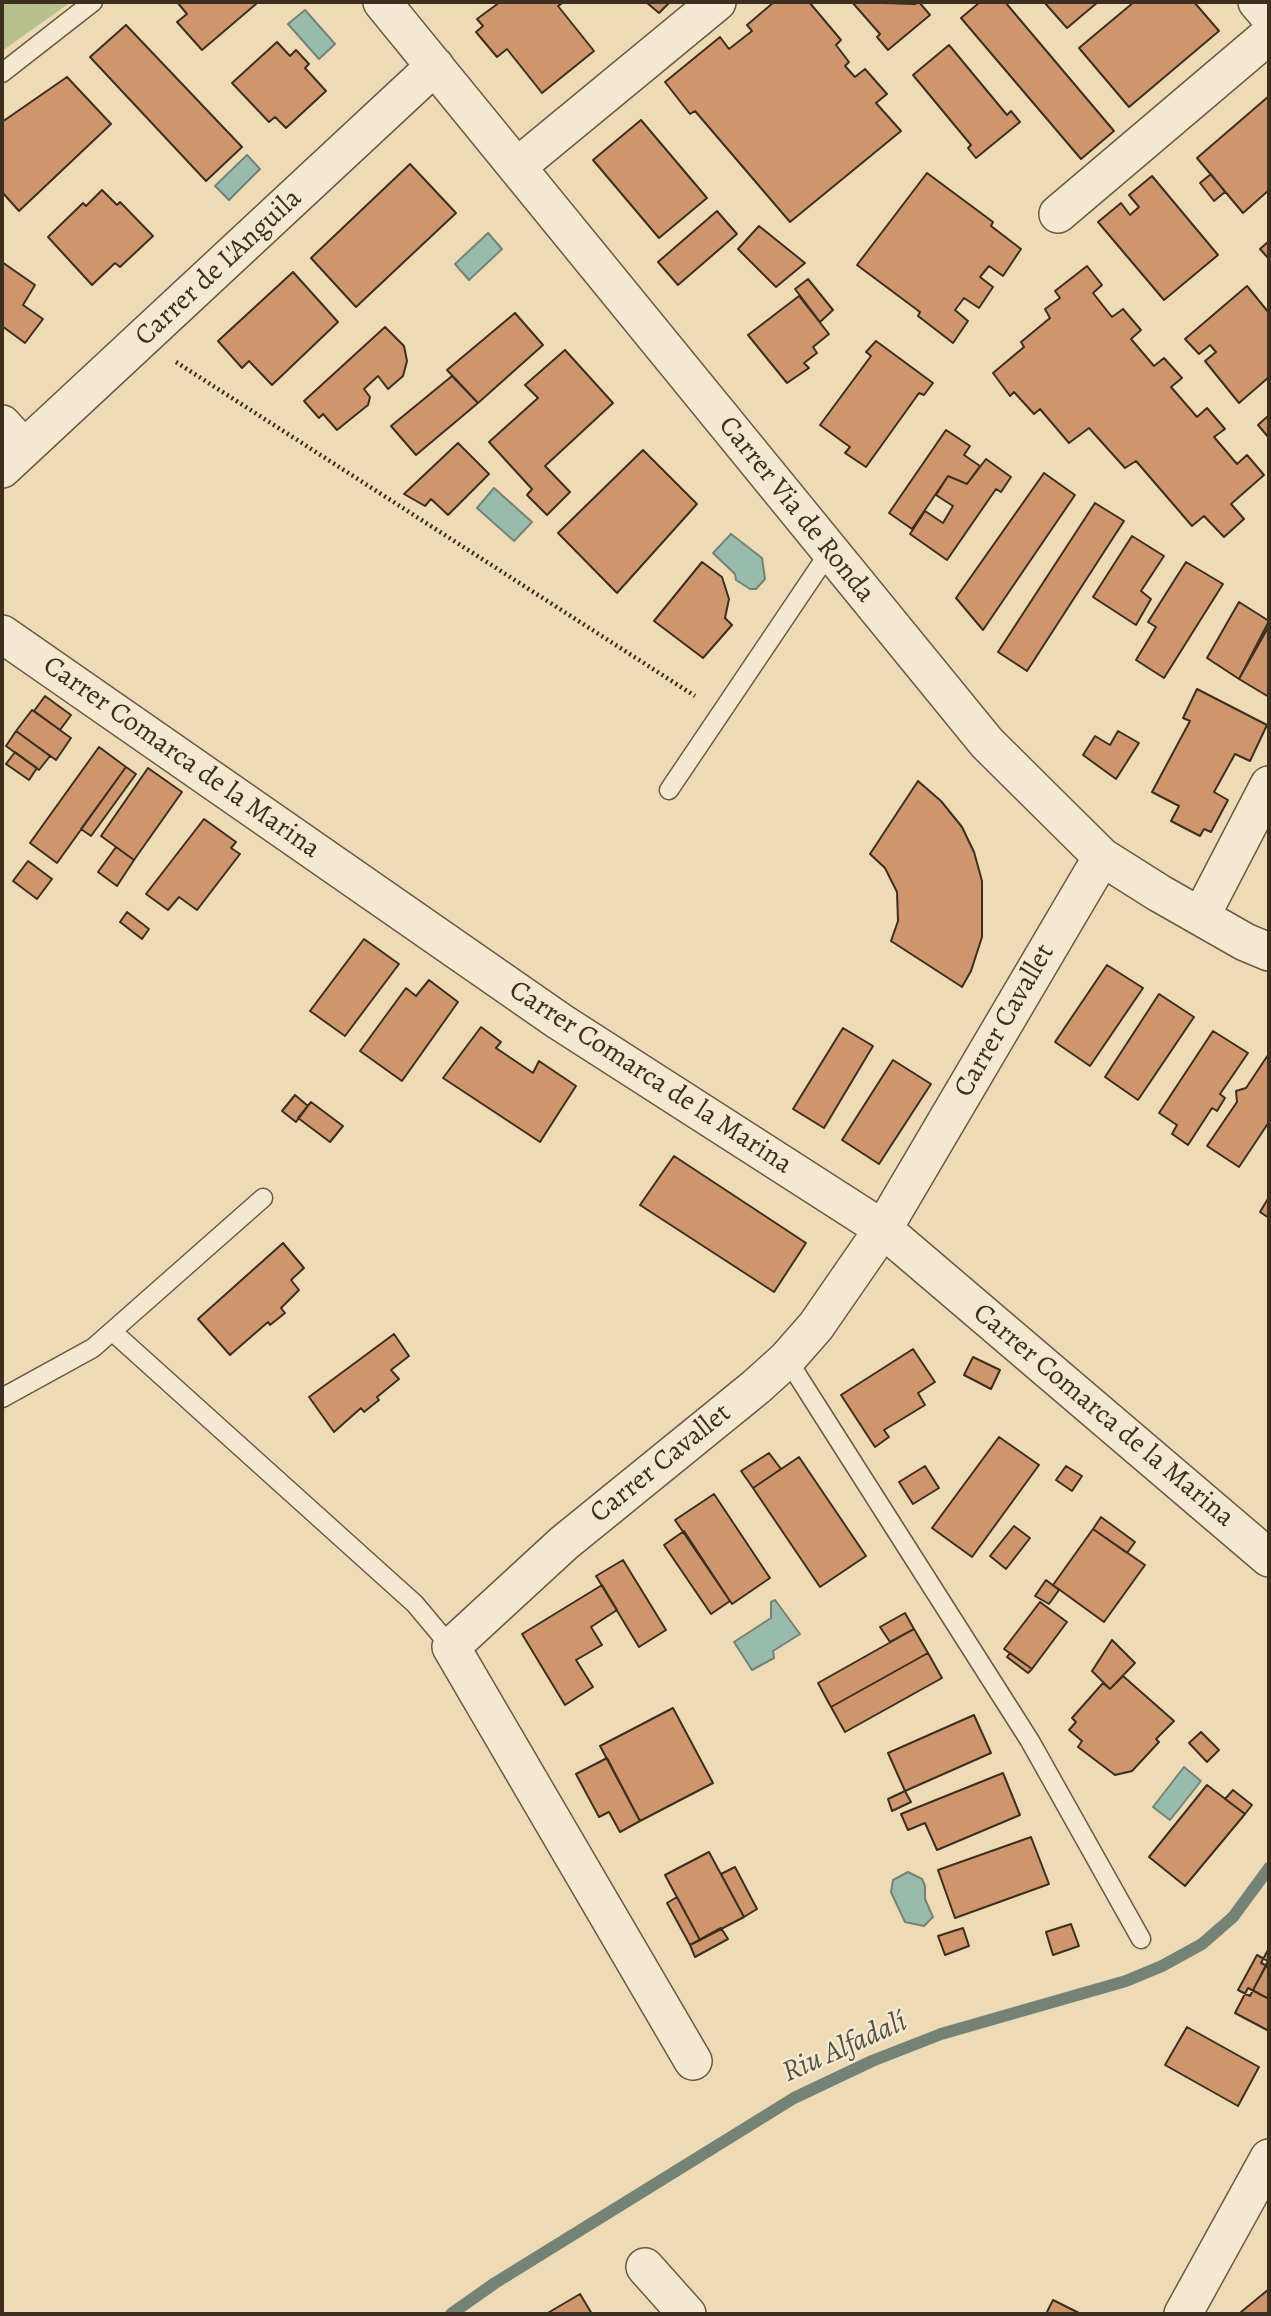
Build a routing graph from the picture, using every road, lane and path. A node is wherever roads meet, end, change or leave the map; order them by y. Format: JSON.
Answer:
{"nodes":[{"id":1,"x":93,"y":2,"type":"edge"},
{"id":2,"x":382,"y":2,"type":"edge"},
{"id":3,"x":717,"y":2,"type":"edge"},
{"id":4,"x":1257,"y":2,"type":"edge"},
{"id":5,"x":1269,"y":16,"type":"edge"},
{"id":6,"x":1269,"y":35,"type":"edge"},
{"id":7,"x":435,"y":66,"type":"junction"},
{"id":8,"x":2,"y":73,"type":"edge"},
{"id":9,"x":519,"y":166,"type":"junction"},
{"id":10,"x":1058,"y":214,"type":"dead end"},
{"id":11,"x":142,"y":341,"type":"junction"},
{"id":12,"x":9,"y":447,"type":"edge"},
{"id":13,"x":830,"y":551,"type":"junction"},
{"id":14,"x":2,"y":634,"type":"edge"},
{"id":15,"x":720,"y":711,"type":"junction"},
{"id":16,"x":1269,"y":785,"type":"edge"},
{"id":17,"x":669,"y":789,"type":"dead end"},
{"id":18,"x":1102,"y":856,"type":"junction"},
{"id":19,"x":1201,"y":916,"type":"junction"},
{"id":20,"x":1269,"y":952,"type":"edge"},
{"id":21,"x":263,"y":1198,"type":"dead end"},
{"id":22,"x":883,"y":1229,"type":"junction"},
{"id":23,"x":113,"y":1332,"type":"junction"},
{"id":24,"x":787,"y":1359,"type":"junction"},
{"id":25,"x":2,"y":1398,"type":"edge"},
{"id":26,"x":1269,"y":1558,"type":"edge"},
{"id":27,"x":451,"y":1647,"type":"junction"},
{"id":28,"x":1140,"y":1939,"type":"dead end"},
{"id":29,"x":693,"y":2061,"type":"dead end"},
{"id":30,"x":1269,"y":2158,"type":"edge"},
{"id":31,"x":645,"y":2267,"type":"dead end"},
{"id":32,"x":687,"y":2314,"type":"edge"},
{"id":33,"x":1183,"y":2314,"type":"edge"}],
"edges":[{"from":1,"to":8,"type":"lane"},
{"from":2,"to":7,"type":"street","name":"Carrer Via de Ronda"},
{"from":3,"to":9,"type":"street"},
{"from":4,"to":5,"type":"street"},
{"from":6,"to":10,"type":"street"},
{"from":7,"to":9,"type":"street","name":"Carrer Via de Ronda"},
{"from":7,"to":11,"type":"street","name":"Carrer de L'Anguila"},
{"from":9,"to":13,"type":"street","name":"Carrer Via de Ronda"},
{"from":11,"to":12,"type":"street","name":"Carrer de L'Anguila"},
{"from":11,"to":15,"type":"path"},
{"from":13,"to":15,"type":"lane"},
{"from":13,"to":18,"type":"street","name":"Carrer Via de Ronda"},
{"from":14,"to":22,"type":"street","name":"Carrer Comarca de la Marina"},
{"from":15,"to":17,"type":"lane"},
{"from":16,"to":19,"type":"street"},
{"from":18,"to":19,"type":"street","name":"Carrer Via de Ronda"},
{"from":18,"to":22,"type":"street","name":"Carrer Cavallet"},
{"from":19,"to":20,"type":"street","name":"Carrer Via de Ronda"},
{"from":21,"to":23,"type":"lane"},
{"from":22,"to":24,"type":"street","name":"Carrer Cavallet"},
{"from":22,"to":26,"type":"street","name":"Carrer Comarca de la Marina"},
{"from":23,"to":25,"type":"lane"},
{"from":23,"to":27,"type":"lane"},
{"from":24,"to":27,"type":"street","name":"Carrer Cavallet"},
{"from":24,"to":28,"type":"lane"},
{"from":27,"to":29,"type":"street"},
{"from":30,"to":33,"type":"street"},
{"from":31,"to":32,"type":"street"}]}
